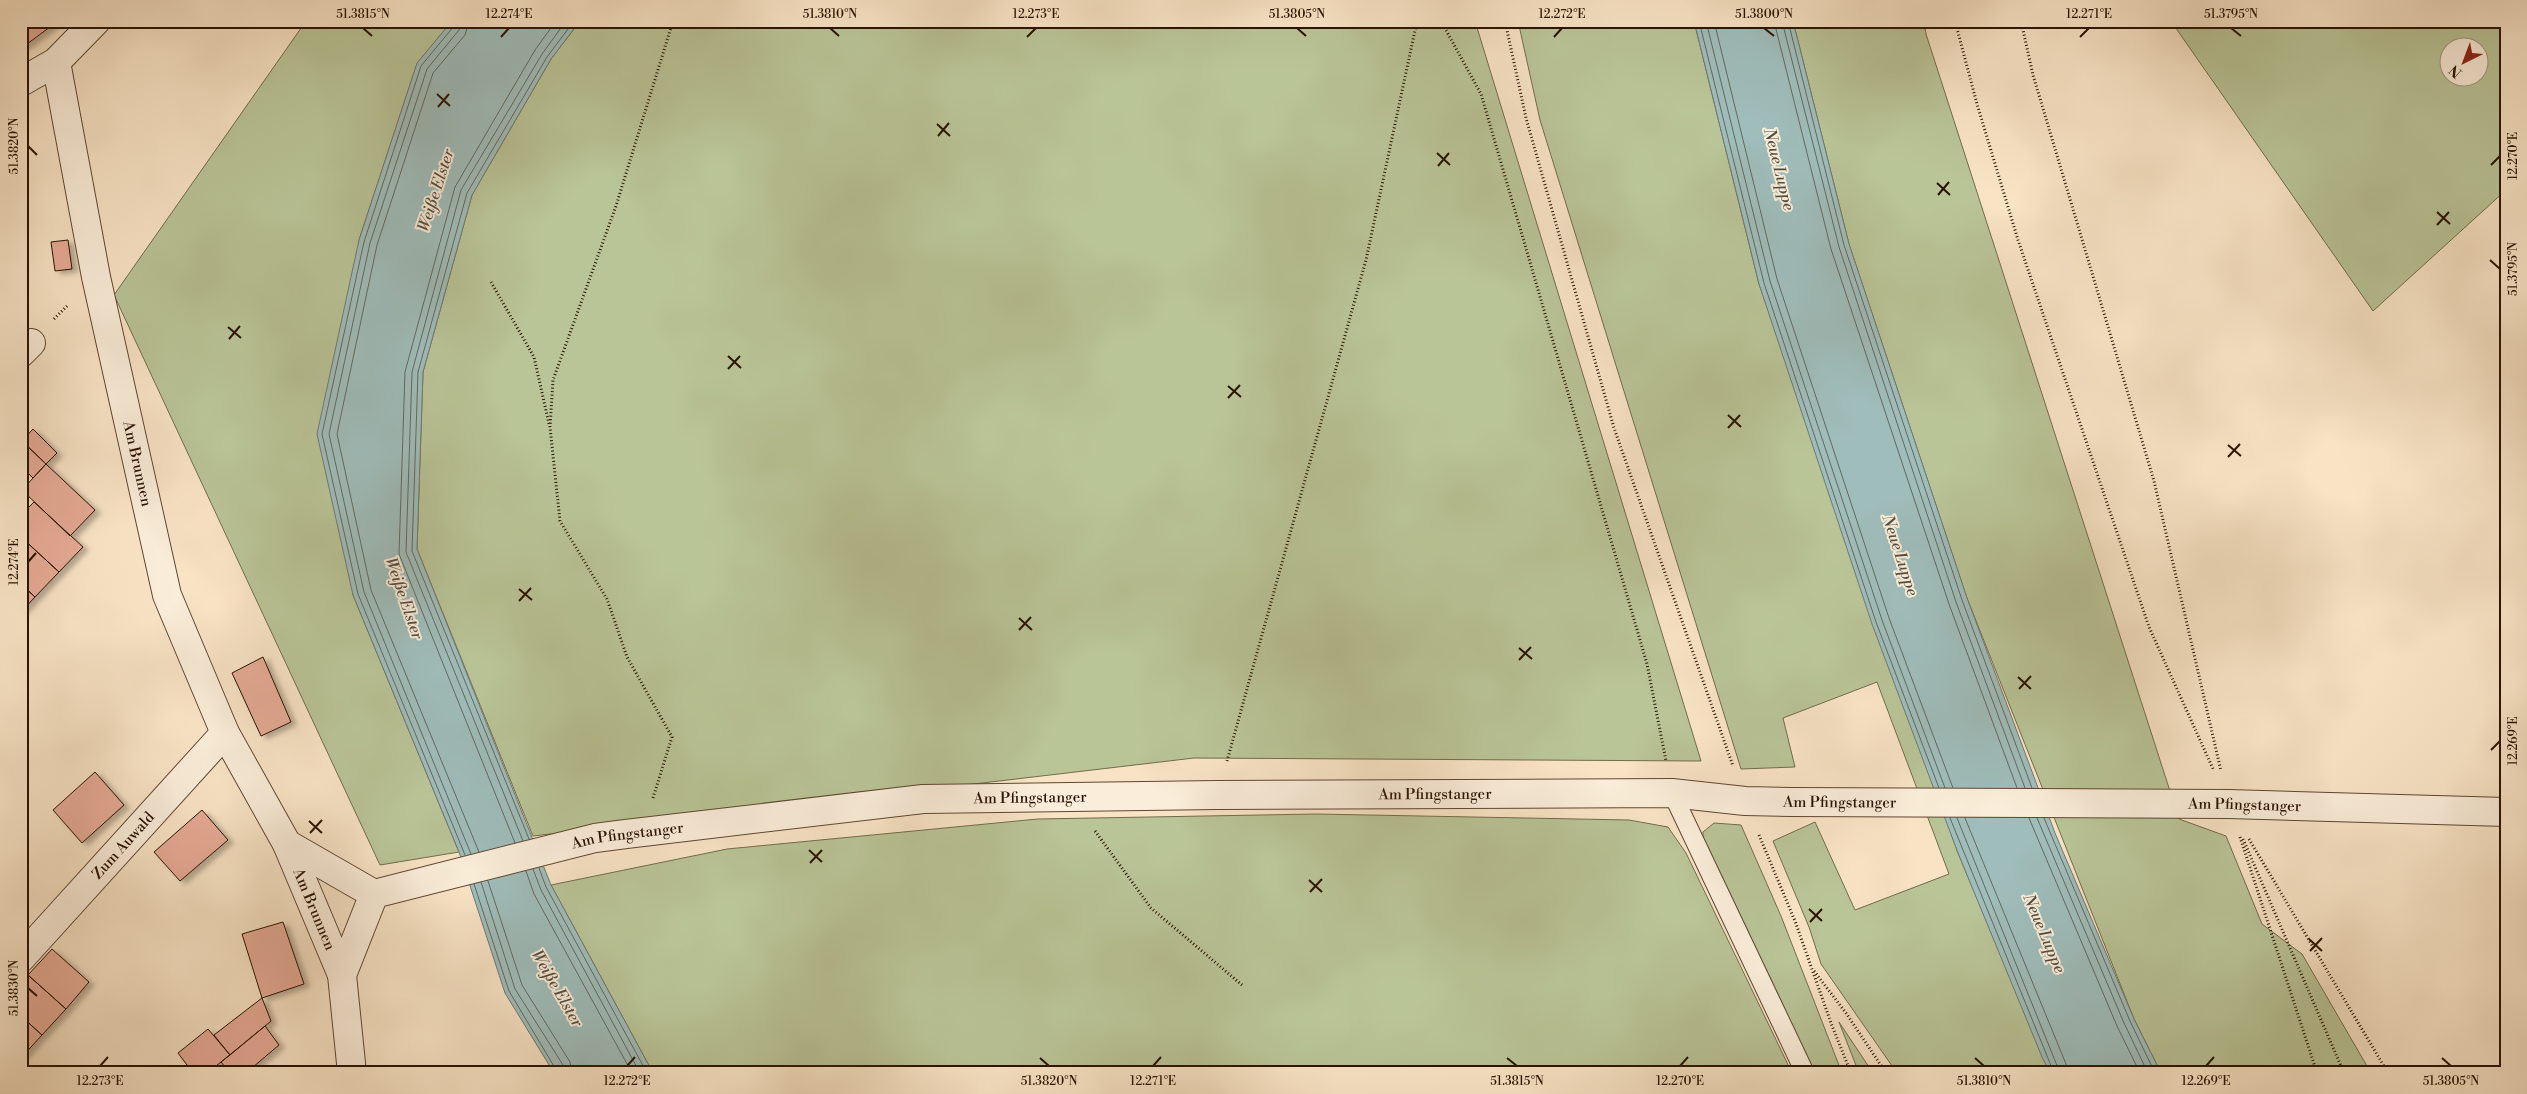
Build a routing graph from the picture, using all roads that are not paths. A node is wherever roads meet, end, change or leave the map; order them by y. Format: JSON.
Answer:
{"nodes":[{"id":1,"x":96,"y":21,"type":"edge"},
{"id":2,"x":56,"y":62,"type":"junction"},
{"id":3,"x":21,"y":82,"type":"edge"},
{"id":4,"x":225,"y":733,"type":"junction"},
{"id":5,"x":1672,"y":794,"type":"junction"},
{"id":6,"x":2506,"y":812,"type":"edge"},
{"id":7,"x":287,"y":844,"type":"junction"},
{"id":8,"x":374,"y":894,"type":"junction"},
{"id":9,"x":21,"y":958,"type":"edge"},
{"id":10,"x":342,"y":975,"type":"junction"},
{"id":11,"x":352,"y":1073,"type":"edge"},
{"id":12,"x":1805,"y":1073,"type":"edge"}],
"edges":[{"from":1,"to":2,"type":"street"},
{"from":2,"to":3,"type":"street"},
{"from":2,"to":4,"type":"street","name":"Am Brunnen"},
{"from":4,"to":7,"type":"street","name":"Am Brunnen"},
{"from":4,"to":9,"type":"street","name":"Zum Auwald"},
{"from":5,"to":6,"type":"street","name":"Am Pfingstanger"},
{"from":5,"to":8,"type":"street","name":"Am Pfingstanger"},
{"from":5,"to":12,"type":"lane"},
{"from":7,"to":8,"type":"street","name":"Am Brunnen"},
{"from":7,"to":10,"type":"street","name":"Am Brunnen"},
{"from":8,"to":10,"type":"street","name":"Am Brunnen"},
{"from":10,"to":11,"type":"street","name":"Am Brunnen"}]}
